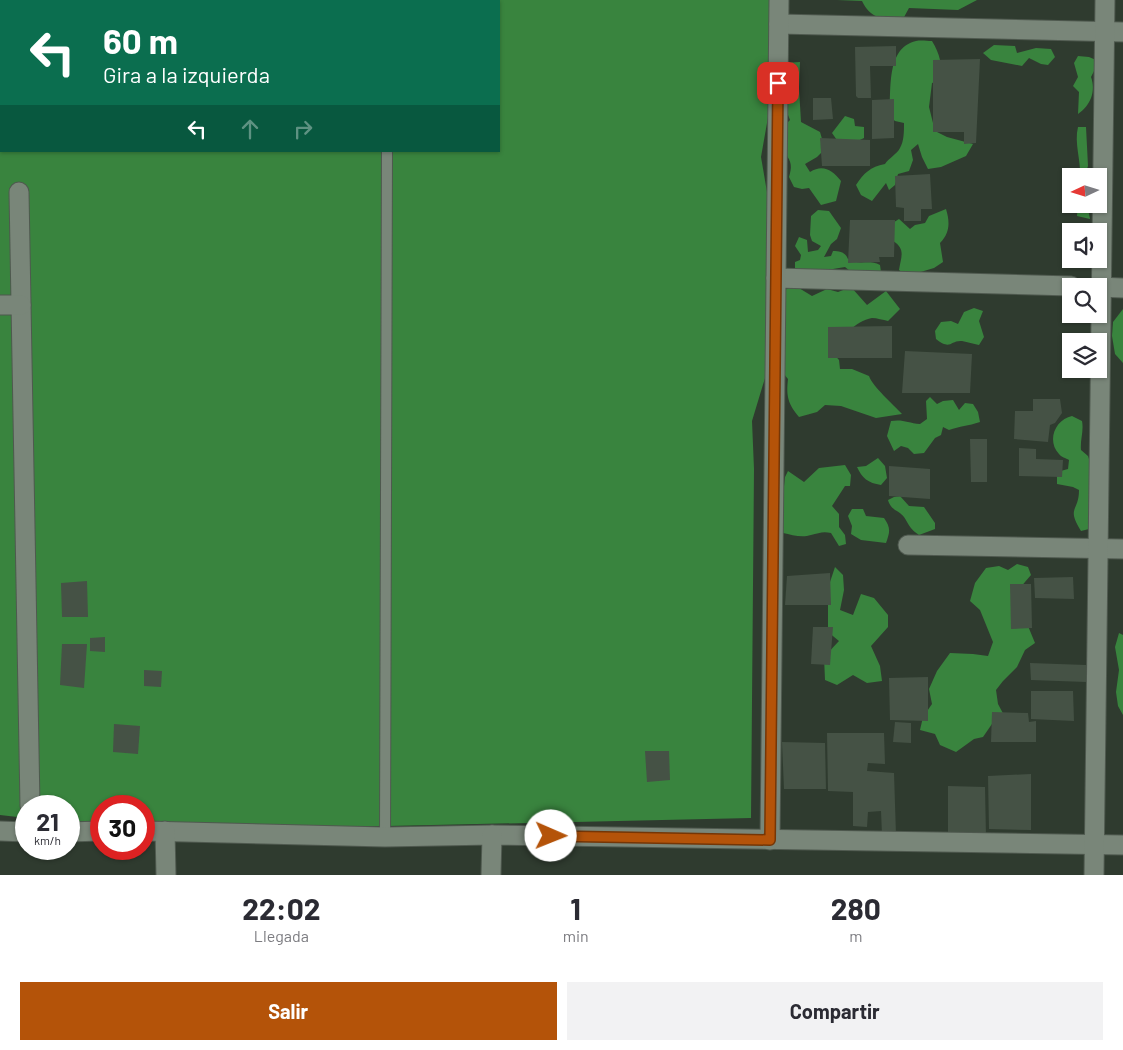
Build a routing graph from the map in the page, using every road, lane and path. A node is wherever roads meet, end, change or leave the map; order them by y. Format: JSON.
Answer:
{"nodes":[{"id":1,"x":779,"y":0,"type":"edge"},
{"id":2,"x":1105,"y":0,"type":"edge"},
{"id":3,"x":779,"y":24,"type":"junction"},
{"id":4,"x":1114,"y":32,"type":"edge"},
{"id":5,"x":387,"y":152,"type":"edge"},
{"id":6,"x":19,"y":192,"type":"dead end"},
{"id":7,"x":776,"y":278,"type":"junction"},
{"id":8,"x":1100,"y":278,"type":"edge"},
{"id":9,"x":1062,"y":286,"type":"edge"},
{"id":10,"x":1107,"y":287,"type":"edge"},
{"id":11,"x":1123,"y":288,"type":"edge"},
{"id":12,"x":0,"y":305,"type":"edge"},
{"id":13,"x":21,"y":305,"type":"junction"},
{"id":14,"x":1100,"y":323,"type":"edge"},
{"id":15,"x":908,"y":545,"type":"dead end"},
{"id":16,"x":1098,"y":548,"type":"junction"},
{"id":17,"x":1123,"y":549,"type":"edge"},
{"id":18,"x":30,"y":795,"type":"edge"},
{"id":19,"x":0,"y":831,"type":"edge"},
{"id":20,"x":155,"y":831,"type":"edge"},
{"id":21,"x":165,"y":831,"type":"junction"},
{"id":22,"x":15,"y":832,"type":"edge"},
{"id":23,"x":492,"y":834,"type":"junction"},
{"id":24,"x":384,"y":837,"type":"junction"},
{"id":25,"x":770,"y":840,"type":"junction"},
{"id":26,"x":1095,"y":844,"type":"junction"},
{"id":27,"x":1123,"y":845,"type":"edge"},
{"id":28,"x":166,"y":875,"type":"edge"},
{"id":29,"x":491,"y":875,"type":"edge"},
{"id":30,"x":1094,"y":875,"type":"edge"}],
"edges":[{"from":1,"to":3,"type":"street"},
{"from":2,"to":4,"type":"street"},
{"from":3,"to":4,"type":"street"},
{"from":3,"to":7,"type":"street"},
{"from":4,"to":8,"type":"street"},
{"from":5,"to":24,"type":"lane"},
{"from":6,"to":13,"type":"street"},
{"from":7,"to":9,"type":"street"},
{"from":7,"to":25,"type":"street"},
{"from":10,"to":11,"type":"street"},
{"from":12,"to":13,"type":"street"},
{"from":13,"to":18,"type":"street"},
{"from":14,"to":16,"type":"street"},
{"from":15,"to":16,"type":"street"},
{"from":16,"to":17,"type":"street"},
{"from":16,"to":26,"type":"street"},
{"from":19,"to":22,"type":"street"},
{"from":20,"to":21,"type":"street"},
{"from":21,"to":24,"type":"street"},
{"from":21,"to":28,"type":"street"},
{"from":23,"to":24,"type":"street"},
{"from":23,"to":25,"type":"street"},
{"from":23,"to":29,"type":"street"},
{"from":25,"to":26,"type":"street"},
{"from":26,"to":27,"type":"street"},
{"from":26,"to":30,"type":"street"}]}
